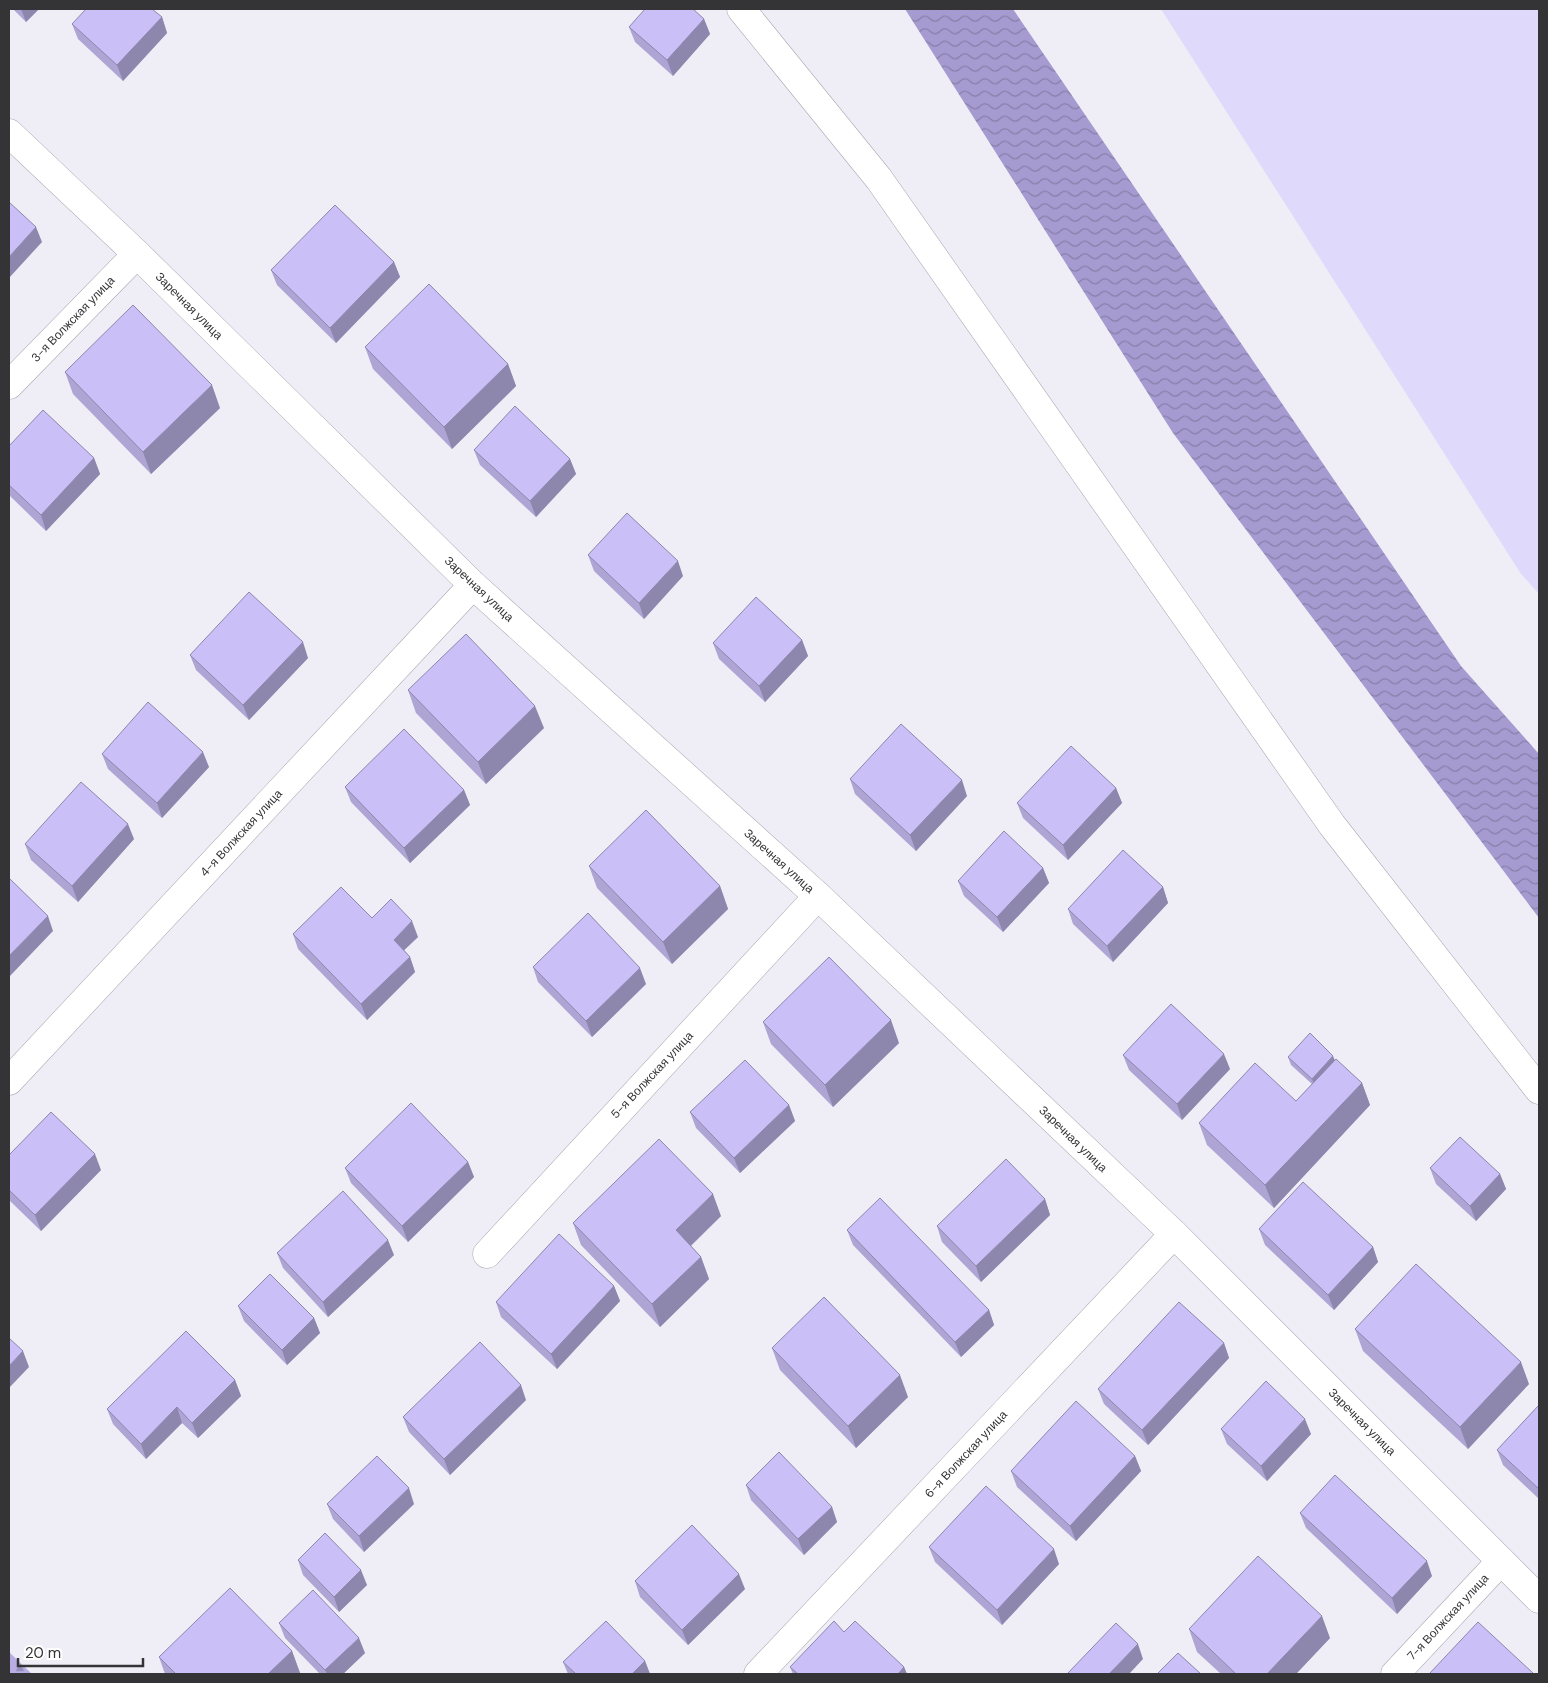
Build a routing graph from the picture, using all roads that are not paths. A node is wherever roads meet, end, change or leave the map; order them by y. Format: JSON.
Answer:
{"nodes":[{"id":1,"x":741,"y":9,"type":"edge"},
{"id":2,"x":9,"y":133,"type":"edge"},
{"id":3,"x":136,"y":254,"type":"junction"},
{"id":4,"x":9,"y":385,"type":"edge"},
{"id":5,"x":473,"y":586,"type":"junction"},
{"id":6,"x":818,"y":896,"type":"junction"},
{"id":7,"x":9,"y":1080,"type":"edge"},
{"id":8,"x":1539,"y":1090,"type":"edge"},
{"id":9,"x":1174,"y":1234,"type":"junction"},
{"id":10,"x":487,"y":1254,"type":"dead end"},
{"id":11,"x":1501,"y":1560,"type":"junction"},
{"id":12,"x":1539,"y":1599,"type":"edge"},
{"id":13,"x":758,"y":1674,"type":"edge"},
{"id":14,"x":1395,"y":1674,"type":"edge"}],
"edges":[{"from":1,"to":8,"type":"street"},
{"from":2,"to":3,"type":"street","name":"Заречная улица"},
{"from":3,"to":4,"type":"street","name":"3-я Волжская улица"},
{"from":3,"to":5,"type":"street","name":"Заречная улица"},
{"from":5,"to":6,"type":"street","name":"Заречная улица"},
{"from":5,"to":7,"type":"street","name":"4-я Волжская улица"},
{"from":6,"to":9,"type":"street","name":"Заречная улица"},
{"from":6,"to":10,"type":"street","name":"5-я Волжская улица"},
{"from":9,"to":11,"type":"street","name":"Заречная улица"},
{"from":9,"to":13,"type":"street","name":"6-я Волжская улица"},
{"from":11,"to":12,"type":"street","name":"Заречная улица"},
{"from":11,"to":14,"type":"street","name":"7-я Волжская улица"}]}
